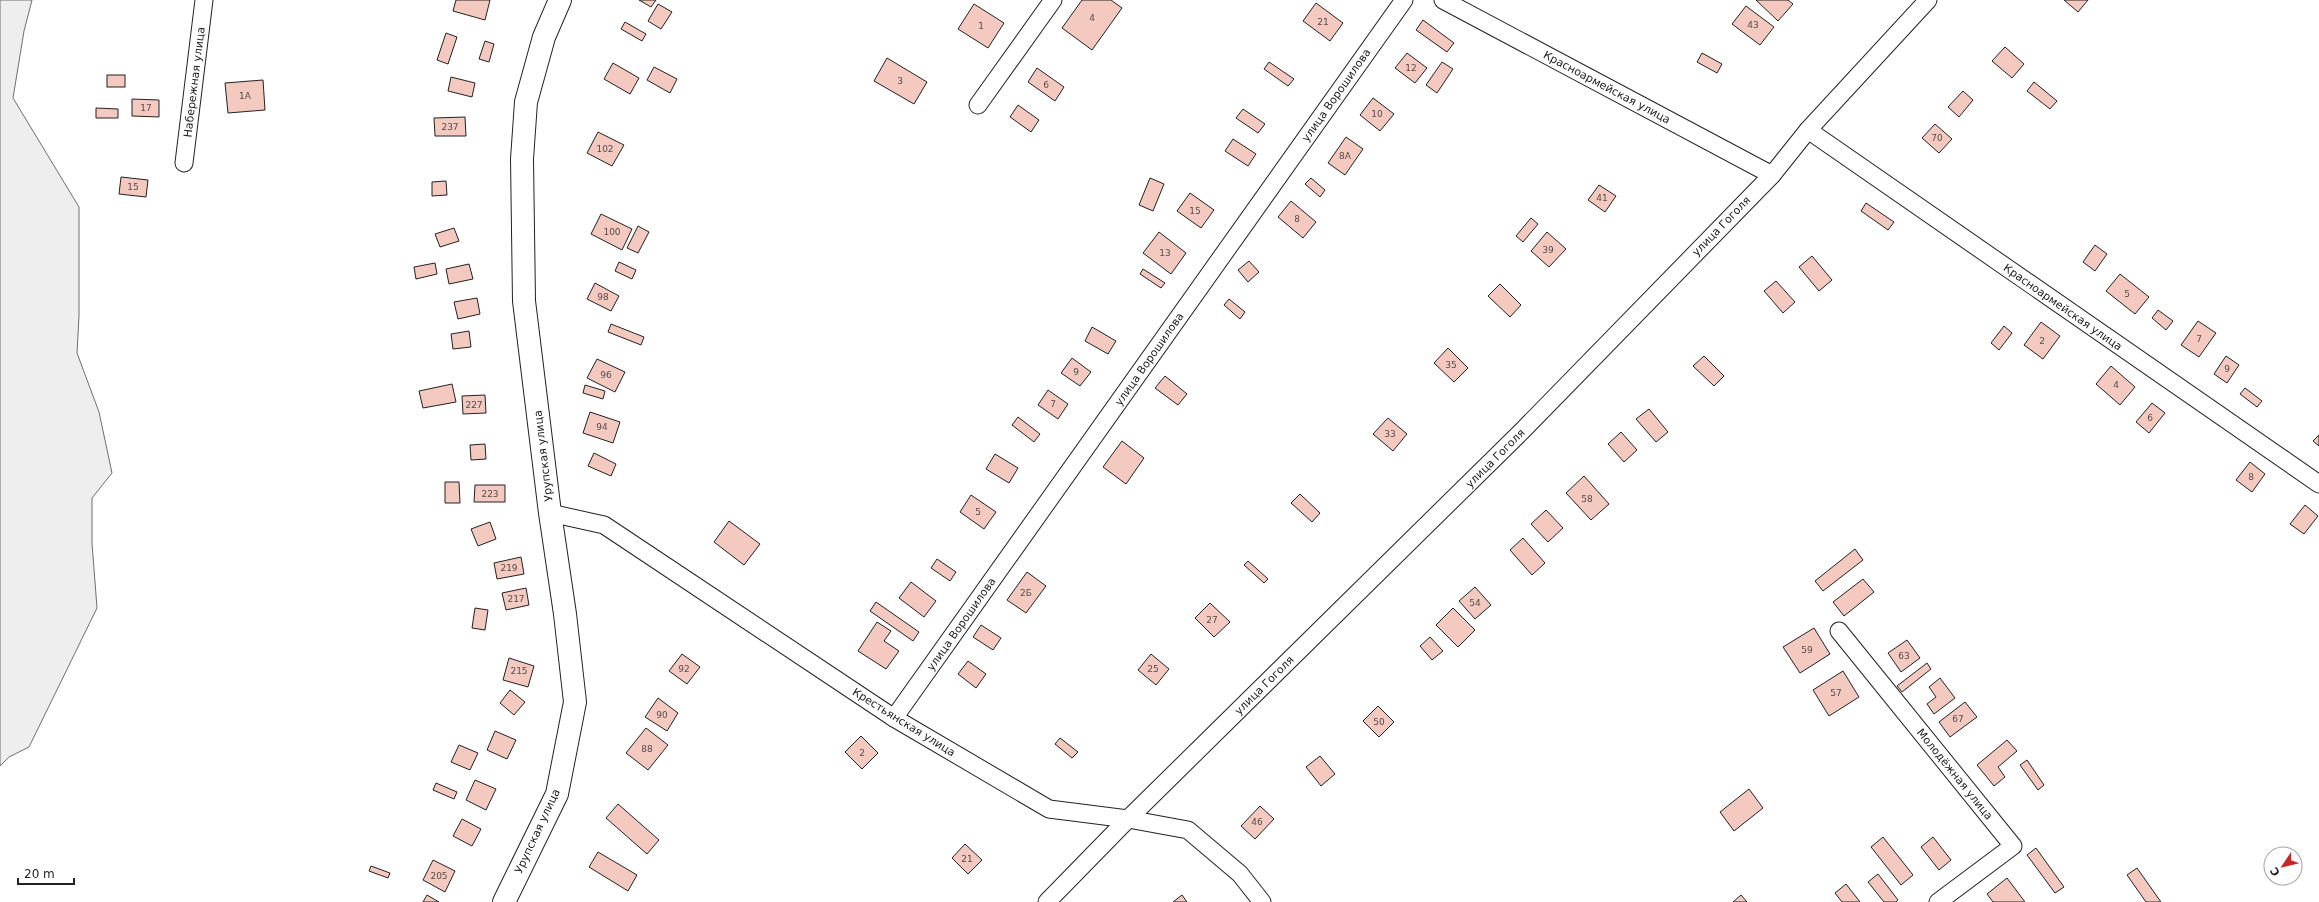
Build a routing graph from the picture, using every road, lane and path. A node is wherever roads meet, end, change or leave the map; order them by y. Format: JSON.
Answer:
{"nodes":[{"id":1,"x":204,"y":0,"type":"edge"},
{"id":2,"x":560,"y":0,"type":"edge"},
{"id":3,"x":1053,"y":0,"type":"edge"},
{"id":4,"x":1404,"y":0,"type":"edge"},
{"id":5,"x":1443,"y":0,"type":"edge"},
{"id":6,"x":1928,"y":0,"type":"edge"},
{"id":7,"x":978,"y":105,"type":"dead end"},
{"id":8,"x":1808,"y":130,"type":"junction"},
{"id":9,"x":184,"y":163,"type":"dead end"},
{"id":10,"x":1772,"y":175,"type":"junction"},
{"id":11,"x":2319,"y":484,"type":"edge"},
{"id":12,"x":550,"y":513,"type":"junction"},
{"id":13,"x":1839,"y":630,"type":"dead end"},
{"id":14,"x":894,"y":718,"type":"junction"},
{"id":15,"x":1128,"y":819,"type":"junction"},
{"id":16,"x":504,"y":902,"type":"edge"},
{"id":17,"x":1047,"y":902,"type":"edge"},
{"id":18,"x":1262,"y":902,"type":"edge"},
{"id":19,"x":1938,"y":902,"type":"edge"}],
"edges":[{"from":1,"to":9,"type":"street","name":"Набережная улица"},
{"from":2,"to":12,"type":"street","name":"Урупская улица"},
{"from":3,"to":7,"type":"street"},
{"from":4,"to":14,"type":"street","name":"улица Ворошилова"},
{"from":5,"to":10,"type":"street","name":"Красноармейская улица"},
{"from":6,"to":8,"type":"street","name":"улица Гоголя"},
{"from":8,"to":10,"type":"street","name":"улица Гоголя"},
{"from":8,"to":11,"type":"street","name":"Красноармейская улица"},
{"from":10,"to":15,"type":"street","name":"улица Гоголя"},
{"from":12,"to":14,"type":"street","name":"Крестьянская улица"},
{"from":12,"to":16,"type":"street","name":"Урупская улица"},
{"from":13,"to":19,"type":"street","name":"Молодёжная улица"},
{"from":14,"to":15,"type":"street","name":"Крестьянская улица"},
{"from":15,"to":17,"type":"street","name":"улица Гоголя"},
{"from":15,"to":18,"type":"street","name":"Крестьянская улица"}]}
